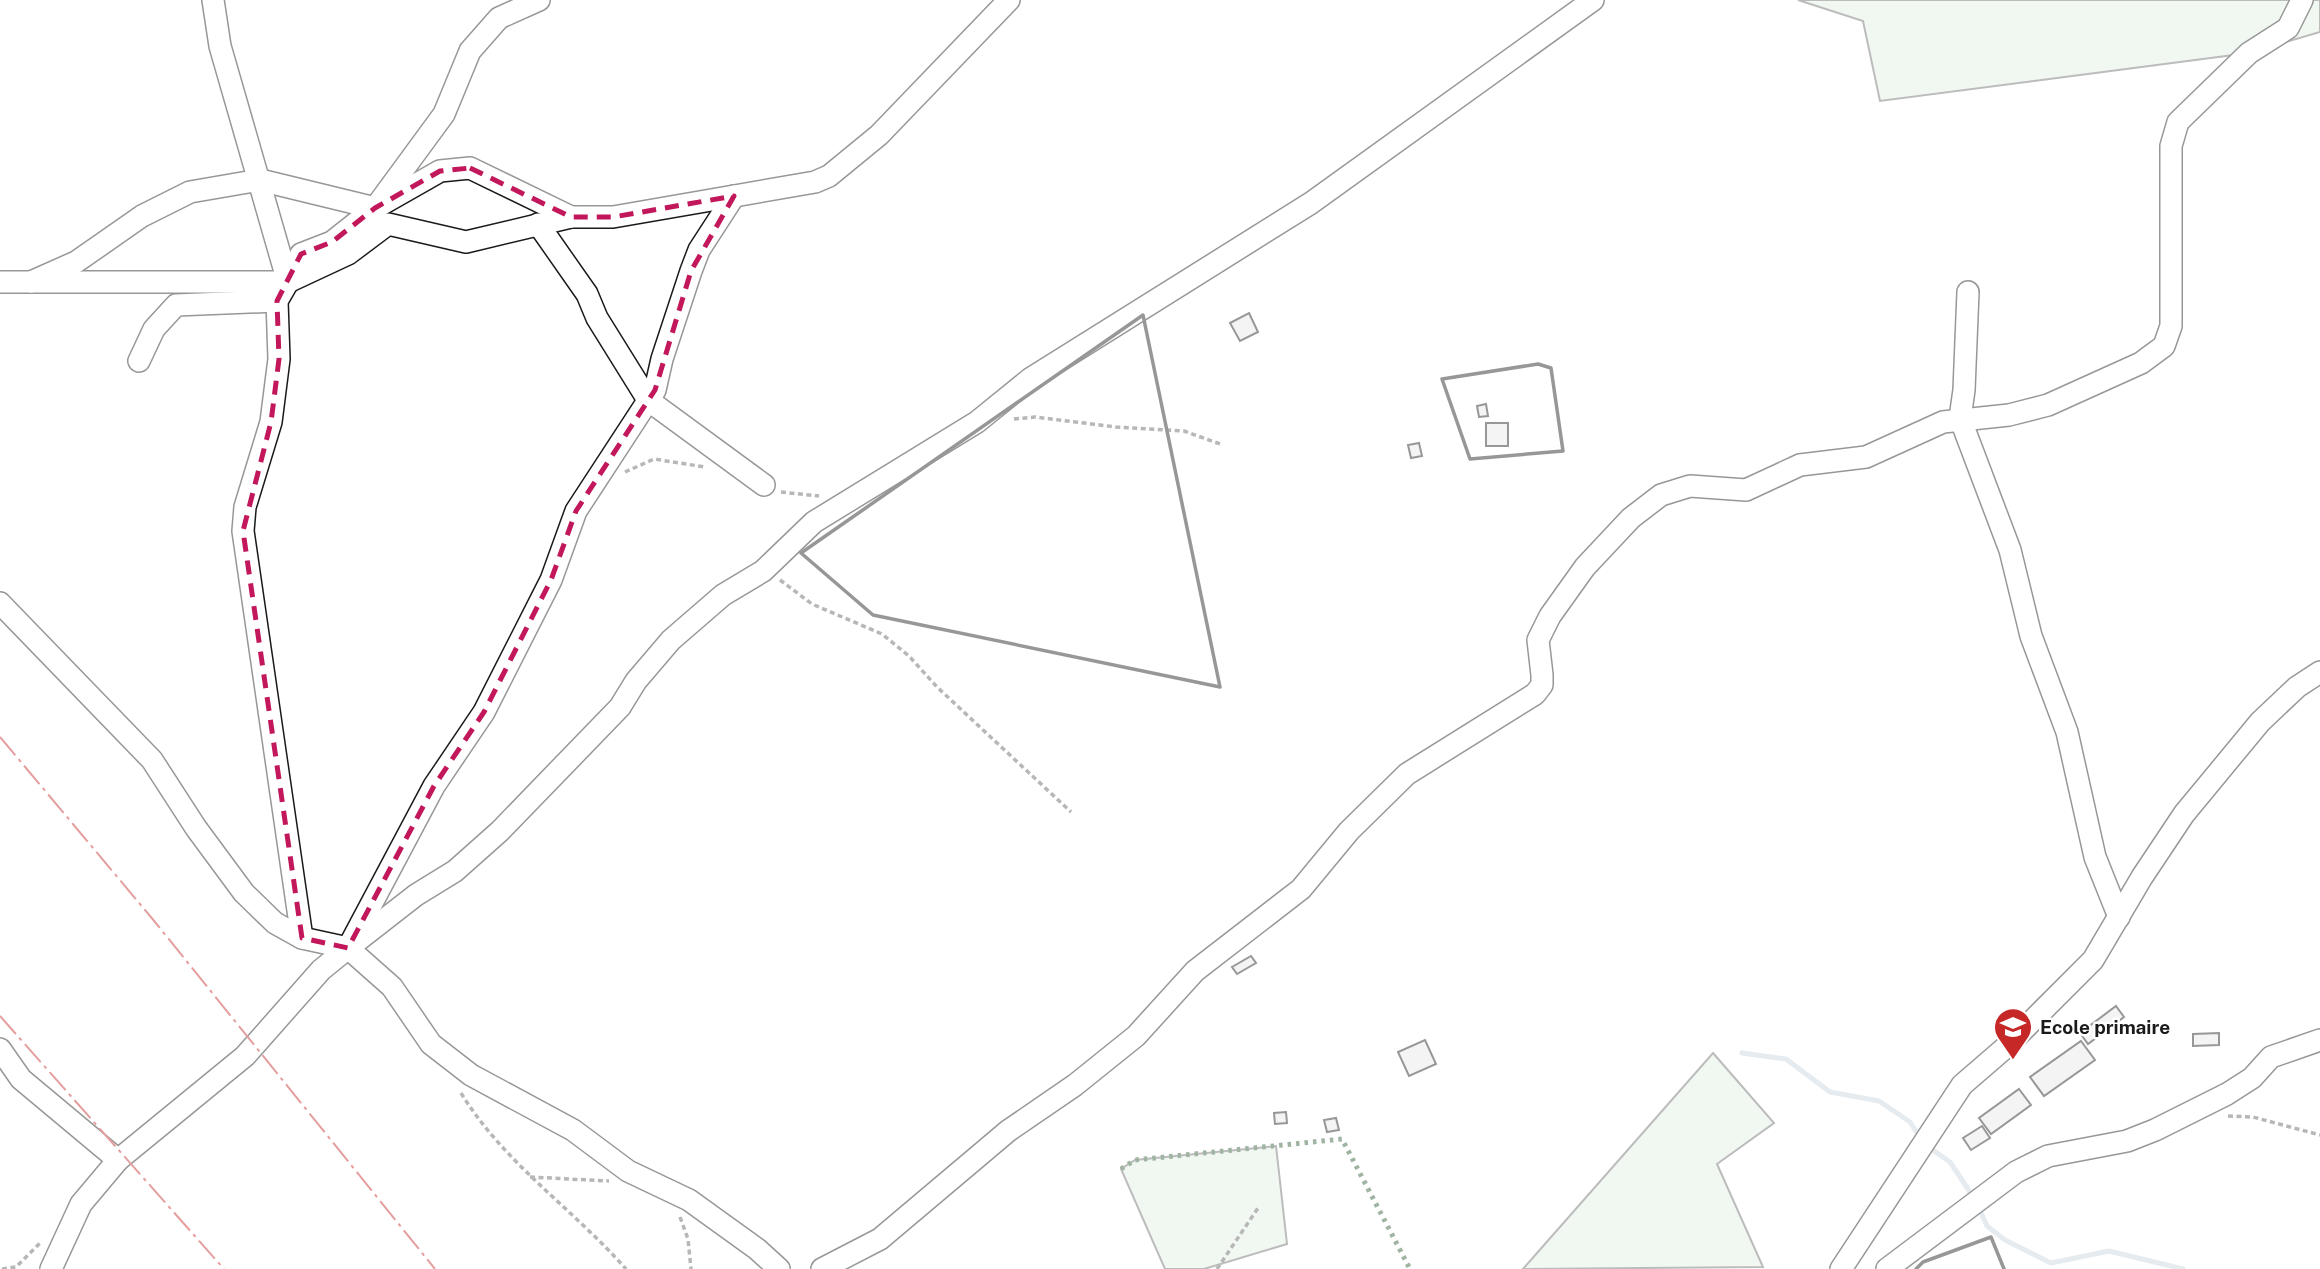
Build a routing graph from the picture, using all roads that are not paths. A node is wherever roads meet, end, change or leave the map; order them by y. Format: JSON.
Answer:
{"nodes":[{"id":1,"x":213,"y":0,"type":"edge"},
{"id":2,"x":539,"y":0,"type":"edge"},
{"id":3,"x":1009,"y":0,"type":"edge"},
{"id":4,"x":1593,"y":0,"type":"edge"},
{"id":5,"x":2302,"y":0,"type":"edge"},
{"id":6,"x":260,"y":180,"type":"junction"},
{"id":7,"x":734,"y":196,"type":"junction"},
{"id":8,"x":374,"y":208,"type":"junction"},
{"id":9,"x":571,"y":217,"type":"junction"},
{"id":10,"x":538,"y":224,"type":"junction"},
{"id":11,"x":0,"y":282,"type":"edge"},
{"id":12,"x":31,"y":282,"type":"junction"},
{"id":13,"x":288,"y":282,"type":"junction"},
{"id":14,"x":1968,"y":292,"type":"dead end"},
{"id":15,"x":277,"y":301,"type":"junction"},
{"id":16,"x":139,"y":361,"type":"dead end"},
{"id":17,"x":648,"y":400,"type":"junction"},
{"id":18,"x":1960,"y":418,"type":"junction"},
{"id":19,"x":764,"y":485,"type":"dead end"},
{"id":20,"x":0,"y":603,"type":"edge"},
{"id":21,"x":2320,"y":672,"type":"edge"},
{"id":22,"x":2119,"y":917,"type":"junction"},
{"id":23,"x":302,"y":938,"type":"junction"},
{"id":24,"x":348,"y":948,"type":"junction"},
{"id":25,"x":2320,"y":1040,"type":"edge"},
{"id":26,"x":0,"y":1049,"type":"edge"},
{"id":27,"x":118,"y":1160,"type":"junction"},
{"id":28,"x":880,"y":1239,"type":"junction"},
{"id":29,"x":51,"y":1269,"type":"edge"},
{"id":30,"x":779,"y":1269,"type":"edge"},
{"id":31,"x":822,"y":1269,"type":"edge"},
{"id":32,"x":862,"y":1269,"type":"edge"},
{"id":33,"x":1841,"y":1269,"type":"edge"},
{"id":34,"x":1887,"y":1269,"type":"edge"}],
"edges":[{"from":1,"to":6,"type":"street"},
{"from":2,"to":8,"type":"street"},
{"from":3,"to":7,"type":"street"},
{"from":4,"to":24,"type":"street"},
{"from":5,"to":18,"type":"street"},
{"from":6,"to":8,"type":"street"},
{"from":6,"to":12,"type":"street"},
{"from":6,"to":13,"type":"street"},
{"from":7,"to":9,"type":"street"},
{"from":7,"to":17,"type":"street"},
{"from":8,"to":9,"type":"street"},
{"from":8,"to":13,"type":"street"},
{"from":9,"to":10,"type":"street"},
{"from":10,"to":13,"type":"street"},
{"from":10,"to":17,"type":"street"},
{"from":11,"to":12,"type":"street"},
{"from":12,"to":13,"type":"street"},
{"from":13,"to":15,"type":"street"},
{"from":14,"to":18,"type":"street"},
{"from":15,"to":16,"type":"street"},
{"from":15,"to":23,"type":"street"},
{"from":17,"to":19,"type":"street"},
{"from":17,"to":24,"type":"street"},
{"from":18,"to":22,"type":"street"},
{"from":18,"to":28,"type":"street"},
{"from":20,"to":23,"type":"street"},
{"from":21,"to":22,"type":"street"},
{"from":22,"to":33,"type":"street"},
{"from":23,"to":24,"type":"street"},
{"from":24,"to":27,"type":"street"},
{"from":24,"to":30,"type":"street"},
{"from":25,"to":34,"type":"street"},
{"from":26,"to":27,"type":"street"},
{"from":27,"to":29,"type":"street"},
{"from":28,"to":31,"type":"street"},
{"from":28,"to":32,"type":"street"}]}
